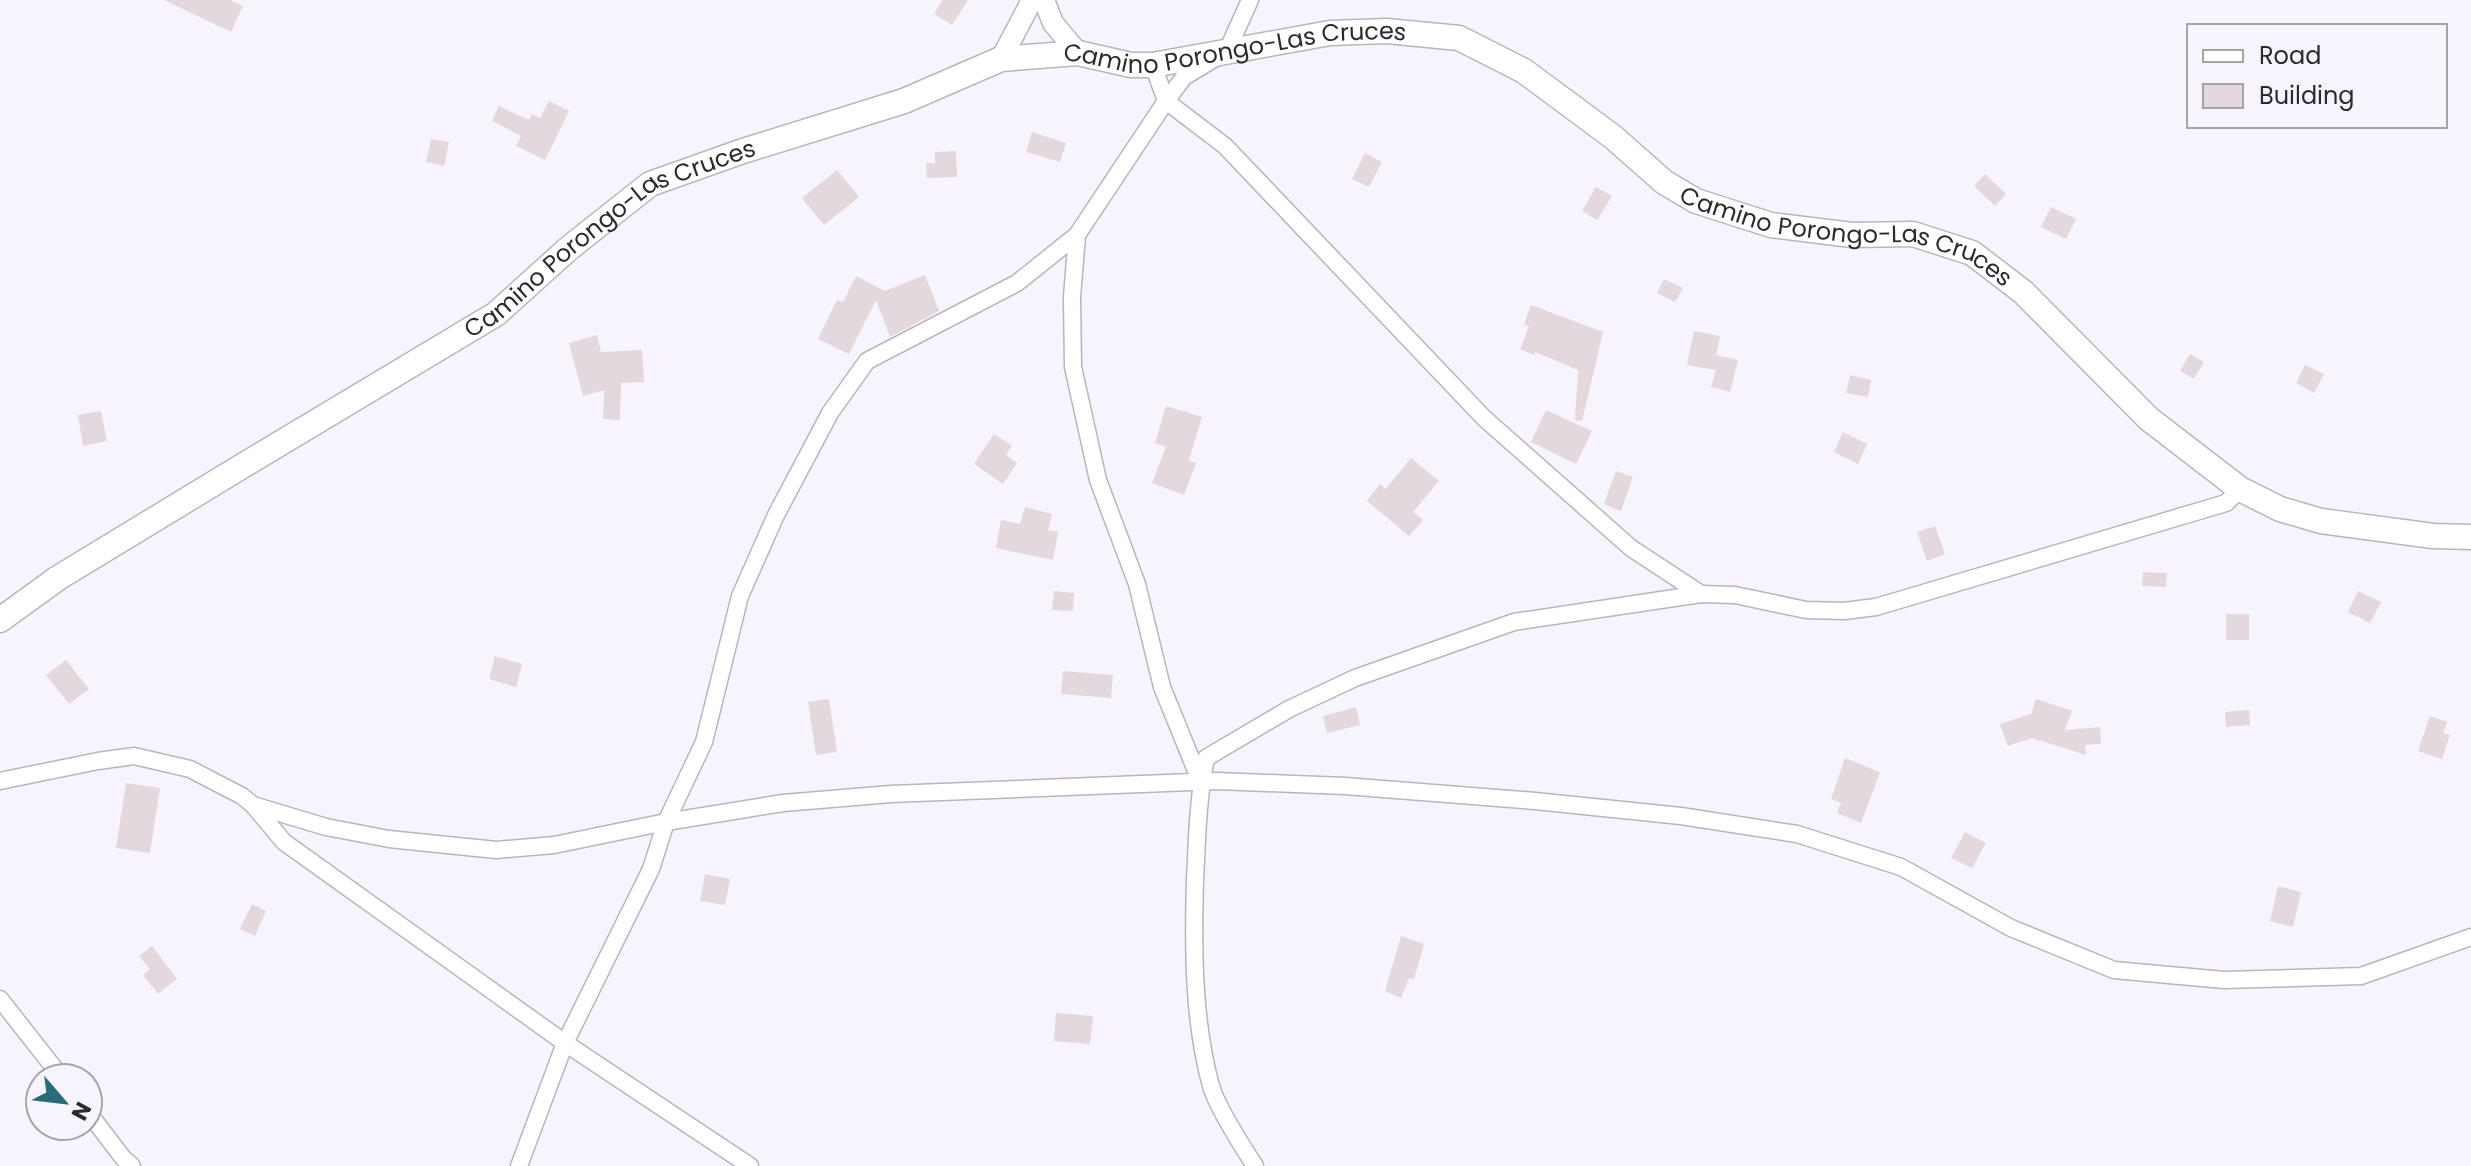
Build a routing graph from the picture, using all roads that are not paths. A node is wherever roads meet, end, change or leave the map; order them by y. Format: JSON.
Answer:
{"nodes":[{"id":1,"x":1032,"y":0,"type":"edge"},
{"id":2,"x":1044,"y":0,"type":"edge"},
{"id":3,"x":1250,"y":0,"type":"edge"},
{"id":4,"x":1227,"y":51,"type":"junction"},
{"id":5,"x":1078,"y":53,"type":"junction"},
{"id":6,"x":1001,"y":59,"type":"junction"},
{"id":7,"x":1153,"y":65,"type":"junction"},
{"id":8,"x":1166,"y":101,"type":"junction"},
{"id":9,"x":1077,"y":235,"type":"junction"},
{"id":10,"x":2240,"y":489,"type":"junction"},
{"id":11,"x":2471,"y":537,"type":"edge"},
{"id":12,"x":1701,"y":594,"type":"junction"},
{"id":13,"x":0,"y":620,"type":"edge"},
{"id":14,"x":0,"y":781,"type":"edge"},
{"id":15,"x":1201,"y":783,"type":"junction"},
{"id":16,"x":253,"y":805,"type":"junction"},
{"id":17,"x":666,"y":822,"type":"junction"},
{"id":18,"x":2471,"y":937,"type":"edge"},
{"id":19,"x":0,"y":999,"type":"edge"},
{"id":20,"x":565,"y":1043,"type":"junction"},
{"id":21,"x":49,"y":1062,"type":"edge"},
{"id":22,"x":104,"y":1133,"type":"edge"},
{"id":23,"x":132,"y":1166,"type":"edge"},
{"id":24,"x":519,"y":1166,"type":"edge"},
{"id":25,"x":750,"y":1166,"type":"edge"},
{"id":26,"x":1255,"y":1166,"type":"edge"}],
"edges":[{"from":1,"to":6,"type":"street"},
{"from":2,"to":5,"type":"street"},
{"from":3,"to":4,"type":"street"},
{"from":4,"to":7,"type":"main road","name":"Camino Porongo-Las Cruces"},
{"from":4,"to":8,"type":"street"},
{"from":4,"to":10,"type":"main road","name":"Camino Porongo-Las Cruces"},
{"from":5,"to":6,"type":"main road","name":"Camino Porongo-Las Cruces"},
{"from":5,"to":7,"type":"main road","name":"Camino Porongo-Las Cruces"},
{"from":6,"to":13,"type":"main road","name":"Camino Porongo-Las Cruces"},
{"from":7,"to":8,"type":"street"},
{"from":8,"to":9,"type":"street"},
{"from":8,"to":12,"type":"street"},
{"from":9,"to":15,"type":"street"},
{"from":9,"to":17,"type":"street"},
{"from":10,"to":11,"type":"main road","name":"Camino Porongo-Las Cruces"},
{"from":10,"to":12,"type":"street"},
{"from":12,"to":15,"type":"street"},
{"from":14,"to":16,"type":"street"},
{"from":15,"to":17,"type":"street"},
{"from":15,"to":18,"type":"street"},
{"from":15,"to":26,"type":"street"},
{"from":16,"to":17,"type":"street"},
{"from":16,"to":20,"type":"street"},
{"from":17,"to":20,"type":"street"},
{"from":19,"to":21,"type":"street"},
{"from":20,"to":24,"type":"street"},
{"from":20,"to":25,"type":"street"},
{"from":22,"to":23,"type":"street"}]}
